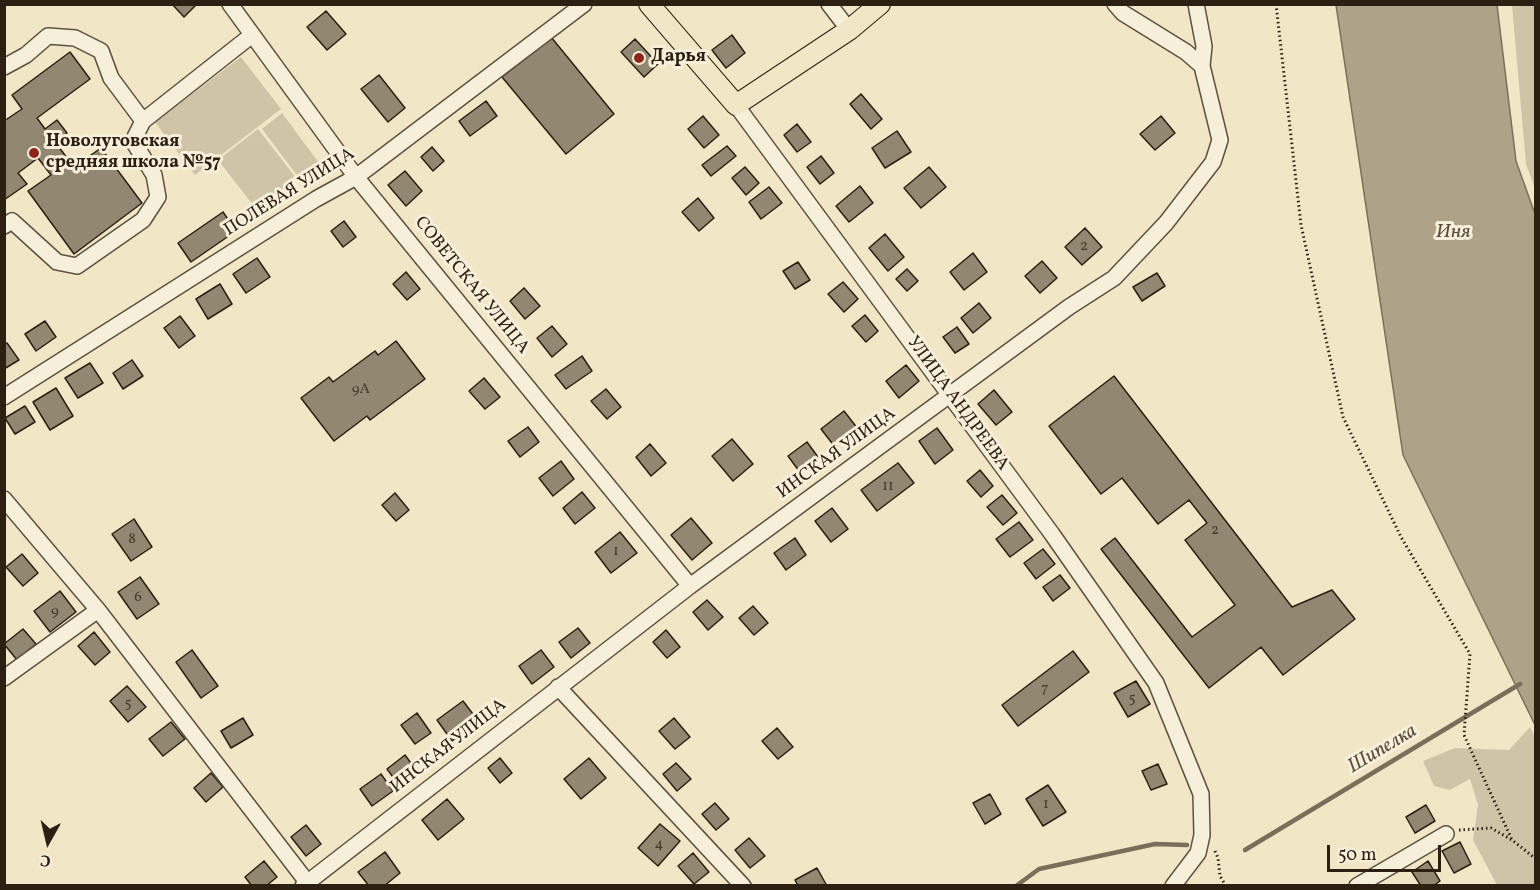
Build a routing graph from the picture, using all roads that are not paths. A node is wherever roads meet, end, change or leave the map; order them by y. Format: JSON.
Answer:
{"nodes":[{"id":1,"x":230,"y":4,"type":"edge"},
{"id":2,"x":584,"y":4,"type":"edge"},
{"id":3,"x":650,"y":4,"type":"edge"},
{"id":4,"x":829,"y":4,"type":"edge"},
{"id":5,"x":880,"y":4,"type":"edge"},
{"id":6,"x":1115,"y":4,"type":"edge"},
{"id":7,"x":1196,"y":4,"type":"edge"},
{"id":8,"x":849,"y":30,"type":"junction"},
{"id":9,"x":252,"y":35,"type":"junction"},
{"id":10,"x":1202,"y":66,"type":"junction"},
{"id":11,"x":4,"y":67,"type":"edge"},
{"id":12,"x":736,"y":105,"type":"junction"},
{"id":13,"x":143,"y":121,"type":"junction"},
{"id":14,"x":356,"y":177,"type":"junction"},
{"id":15,"x":4,"y":226,"type":"edge"},
{"id":16,"x":950,"y":395,"type":"junction"},
{"id":17,"x":4,"y":396,"type":"edge"},
{"id":18,"x":4,"y":499,"type":"edge"},
{"id":19,"x":690,"y":586,"type":"junction"},
{"id":20,"x":98,"y":610,"type":"junction"},
{"id":21,"x":4,"y":678,"type":"edge"},
{"id":22,"x":558,"y":687,"type":"junction"},
{"id":23,"x":1446,"y":834,"type":"road end"},
{"id":24,"x":305,"y":884,"type":"edge"},
{"id":25,"x":743,"y":885,"type":"edge"},
{"id":26,"x":1173,"y":885,"type":"edge"},
{"id":27,"x":1357,"y":885,"type":"edge"}],
"edges":[{"from":1,"to":9,"type":"street","name":"СОВЕТСКАЯ УЛИЦА"},
{"from":2,"to":14,"type":"street","name":"ПОЛЕВАЯ УЛИЦА"},
{"from":3,"to":12,"type":"main road","name":"УЛИЦА АНДРЕЕВА"},
{"from":4,"to":8,"type":"street"},
{"from":5,"to":8,"type":"main road"},
{"from":6,"to":10,"type":"street"},
{"from":7,"to":10,"type":"street","name":"ИНСКАЯ УЛИЦА"},
{"from":8,"to":12,"type":"main road"},
{"from":9,"to":13,"type":"street"},
{"from":9,"to":14,"type":"street","name":"СОВЕТСКАЯ УЛИЦА"},
{"from":10,"to":16,"type":"street","name":"ИНСКАЯ УЛИЦА"},
{"from":11,"to":13,"type":"street"},
{"from":12,"to":16,"type":"street","name":"УЛИЦА АНДРЕЕВА"},
{"from":13,"to":15,"type":"street"},
{"from":14,"to":17,"type":"street","name":"ПОЛЕВАЯ УЛИЦА"},
{"from":14,"to":19,"type":"street","name":"СОВЕТСКАЯ УЛИЦА"},
{"from":16,"to":19,"type":"street","name":"ИНСКАЯ УЛИЦА"},
{"from":16,"to":26,"type":"street","name":"УЛИЦА АНДРЕЕВА"},
{"from":18,"to":20,"type":"street"},
{"from":19,"to":22,"type":"street","name":"ИНСКАЯ УЛИЦА"},
{"from":20,"to":21,"type":"street"},
{"from":20,"to":24,"type":"street"},
{"from":22,"to":24,"type":"street","name":"ИНСКАЯ УЛИЦА"},
{"from":22,"to":25,"type":"street"},
{"from":23,"to":27,"type":"street"}]}
